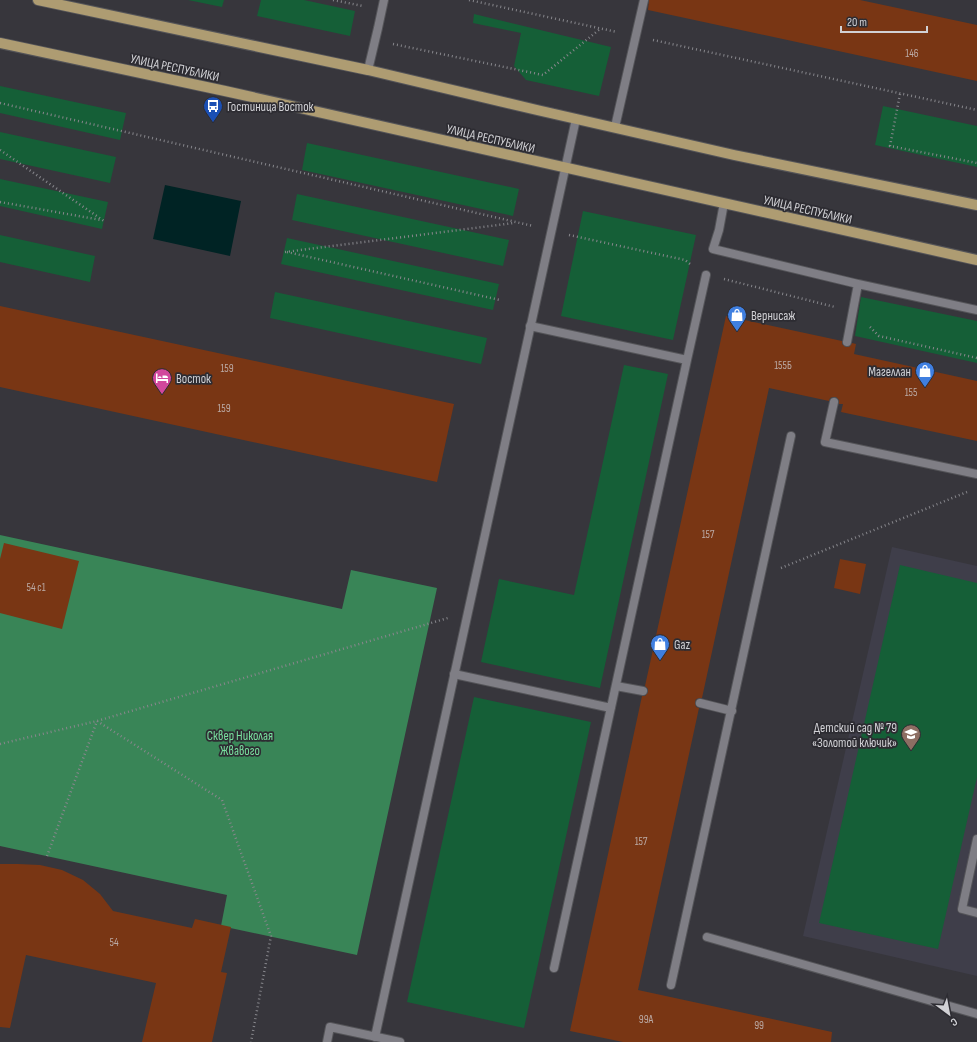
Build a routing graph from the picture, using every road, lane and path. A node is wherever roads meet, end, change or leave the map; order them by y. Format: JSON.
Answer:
{"nodes":[{"id":1,"x":38,"y":0,"type":"edge"},
{"id":2,"x":333,"y":0,"type":"edge"},
{"id":3,"x":384,"y":0,"type":"edge"},
{"id":4,"x":469,"y":0,"type":"edge"},
{"id":5,"x":644,"y":0,"type":"edge"},
{"id":6,"x":378,"y":28,"type":"junction"},
{"id":7,"x":600,"y":28,"type":"junction"},
{"id":8,"x":636,"y":36,"type":"junction"},
{"id":9,"x":0,"y":43,"type":"edge"},
{"id":10,"x":368,"y":70,"type":"junction"},
{"id":11,"x":900,"y":94,"type":"junction"},
{"id":12,"x":0,"y":103,"type":"edge"},
{"id":13,"x":977,"y":110,"type":"edge"},
{"id":14,"x":576,"y":119,"type":"junction"},
{"id":15,"x":615,"y":127,"type":"junction"},
{"id":16,"x":0,"y":150,"type":"edge"},
{"id":17,"x":977,"y":163,"type":"edge"},
{"id":18,"x":565,"y":167,"type":"junction"},
{"id":19,"x":0,"y":202,"type":"edge"},
{"id":20,"x":724,"y":203,"type":"junction"},
{"id":21,"x":977,"y":205,"type":"edge"},
{"id":22,"x":551,"y":230,"type":"junction"},
{"id":23,"x":977,"y":260,"type":"edge"},
{"id":24,"x":706,"y":275,"type":"joint"},
{"id":25,"x":858,"y":284,"type":"junction"},
{"id":26,"x":500,"y":300,"type":"dead end"},
{"id":27,"x":977,"y":310,"type":"edge"},
{"id":28,"x":530,"y":326,"type":"junction"},
{"id":29,"x":847,"y":342,"type":"dead end"},
{"id":30,"x":687,"y":360,"type":"junction"},
{"id":31,"x":834,"y":402,"type":"dead end"},
{"id":32,"x":791,"y":436,"type":"dead end"},
{"id":33,"x":977,"y":474,"type":"edge"},
{"id":34,"x":970,"y":491,"type":"dead end"},
{"id":35,"x":760,"y":576,"type":"junction"},
{"id":36,"x":448,"y":618,"type":"dead end"},
{"id":37,"x":454,"y":674,"type":"junction"},
{"id":38,"x":616,"y":686,"type":"junction"},
{"id":39,"x":643,"y":691,"type":"dead end"},
{"id":40,"x":700,"y":704,"type":"dead end"},
{"id":41,"x":612,"y":708,"type":"junction"},
{"id":42,"x":732,"y":711,"type":"junction"},
{"id":43,"x":98,"y":722,"type":"junction"},
{"id":44,"x":0,"y":744,"type":"edge"},
{"id":45,"x":977,"y":839,"type":"edge"},
{"id":46,"x":47,"y":856,"type":"dead end"},
{"id":47,"x":977,"y":913,"type":"edge"},
{"id":48,"x":707,"y":937,"type":"dead end"},
{"id":49,"x":554,"y":968,"type":"dead end"},
{"id":50,"x":671,"y":984,"type":"dead end"},
{"id":51,"x":977,"y":1014,"type":"edge"},
{"id":52,"x":375,"y":1037,"type":"junction"},
{"id":53,"x":251,"y":1042,"type":"edge"},
{"id":54,"x":327,"y":1042,"type":"edge"},
{"id":55,"x":400,"y":1042,"type":"edge"}],
"edges":[{"from":1,"to":10,"type":"main road"},
{"from":2,"to":6,"type":"path"},
{"from":3,"to":6,"type":"street"},
{"from":4,"to":7,"type":"path"},
{"from":5,"to":8,"type":"street"},
{"from":6,"to":7,"type":"path"},
{"from":6,"to":10,"type":"street"},
{"from":7,"to":8,"type":"path"},
{"from":8,"to":11,"type":"path"},
{"from":8,"to":15,"type":"street"},
{"from":9,"to":18,"type":"main road","name":"УЛИЦА РЕСПУБЛИКИ"},
{"from":10,"to":14,"type":"main road"},
{"from":11,"to":13,"type":"path"},
{"from":11,"to":17,"type":"path"},
{"from":12,"to":26,"type":"path"},
{"from":14,"to":15,"type":"main road"},
{"from":14,"to":18,"type":"street"},
{"from":15,"to":21,"type":"main road"},
{"from":16,"to":19,"type":"path"},
{"from":18,"to":20,"type":"main road","name":"УЛИЦА РЕСПУБЛИКИ"},
{"from":18,"to":22,"type":"street"},
{"from":20,"to":23,"type":"main road","name":"УЛИЦА РЕСПУБЛИКИ"},
{"from":20,"to":25,"type":"street"},
{"from":22,"to":24,"type":"path"},
{"from":22,"to":28,"type":"street"},
{"from":24,"to":30,"type":"street"},
{"from":25,"to":27,"type":"street"},
{"from":25,"to":29,"type":"street"},
{"from":28,"to":30,"type":"street"},
{"from":28,"to":37,"type":"street"},
{"from":30,"to":38,"type":"street"},
{"from":31,"to":33,"type":"street"},
{"from":32,"to":35,"type":"street"},
{"from":34,"to":35,"type":"path"},
{"from":35,"to":42,"type":"street"},
{"from":36,"to":43,"type":"path"},
{"from":37,"to":41,"type":"street"},
{"from":37,"to":52,"type":"street"},
{"from":38,"to":39,"type":"street"},
{"from":38,"to":41,"type":"street"},
{"from":40,"to":42,"type":"street"},
{"from":41,"to":49,"type":"street"},
{"from":42,"to":50,"type":"street"},
{"from":43,"to":44,"type":"path"},
{"from":43,"to":46,"type":"path"},
{"from":43,"to":53,"type":"path"},
{"from":45,"to":47,"type":"street"},
{"from":48,"to":51,"type":"street"},
{"from":52,"to":54,"type":"street"},
{"from":52,"to":55,"type":"street"}]}
